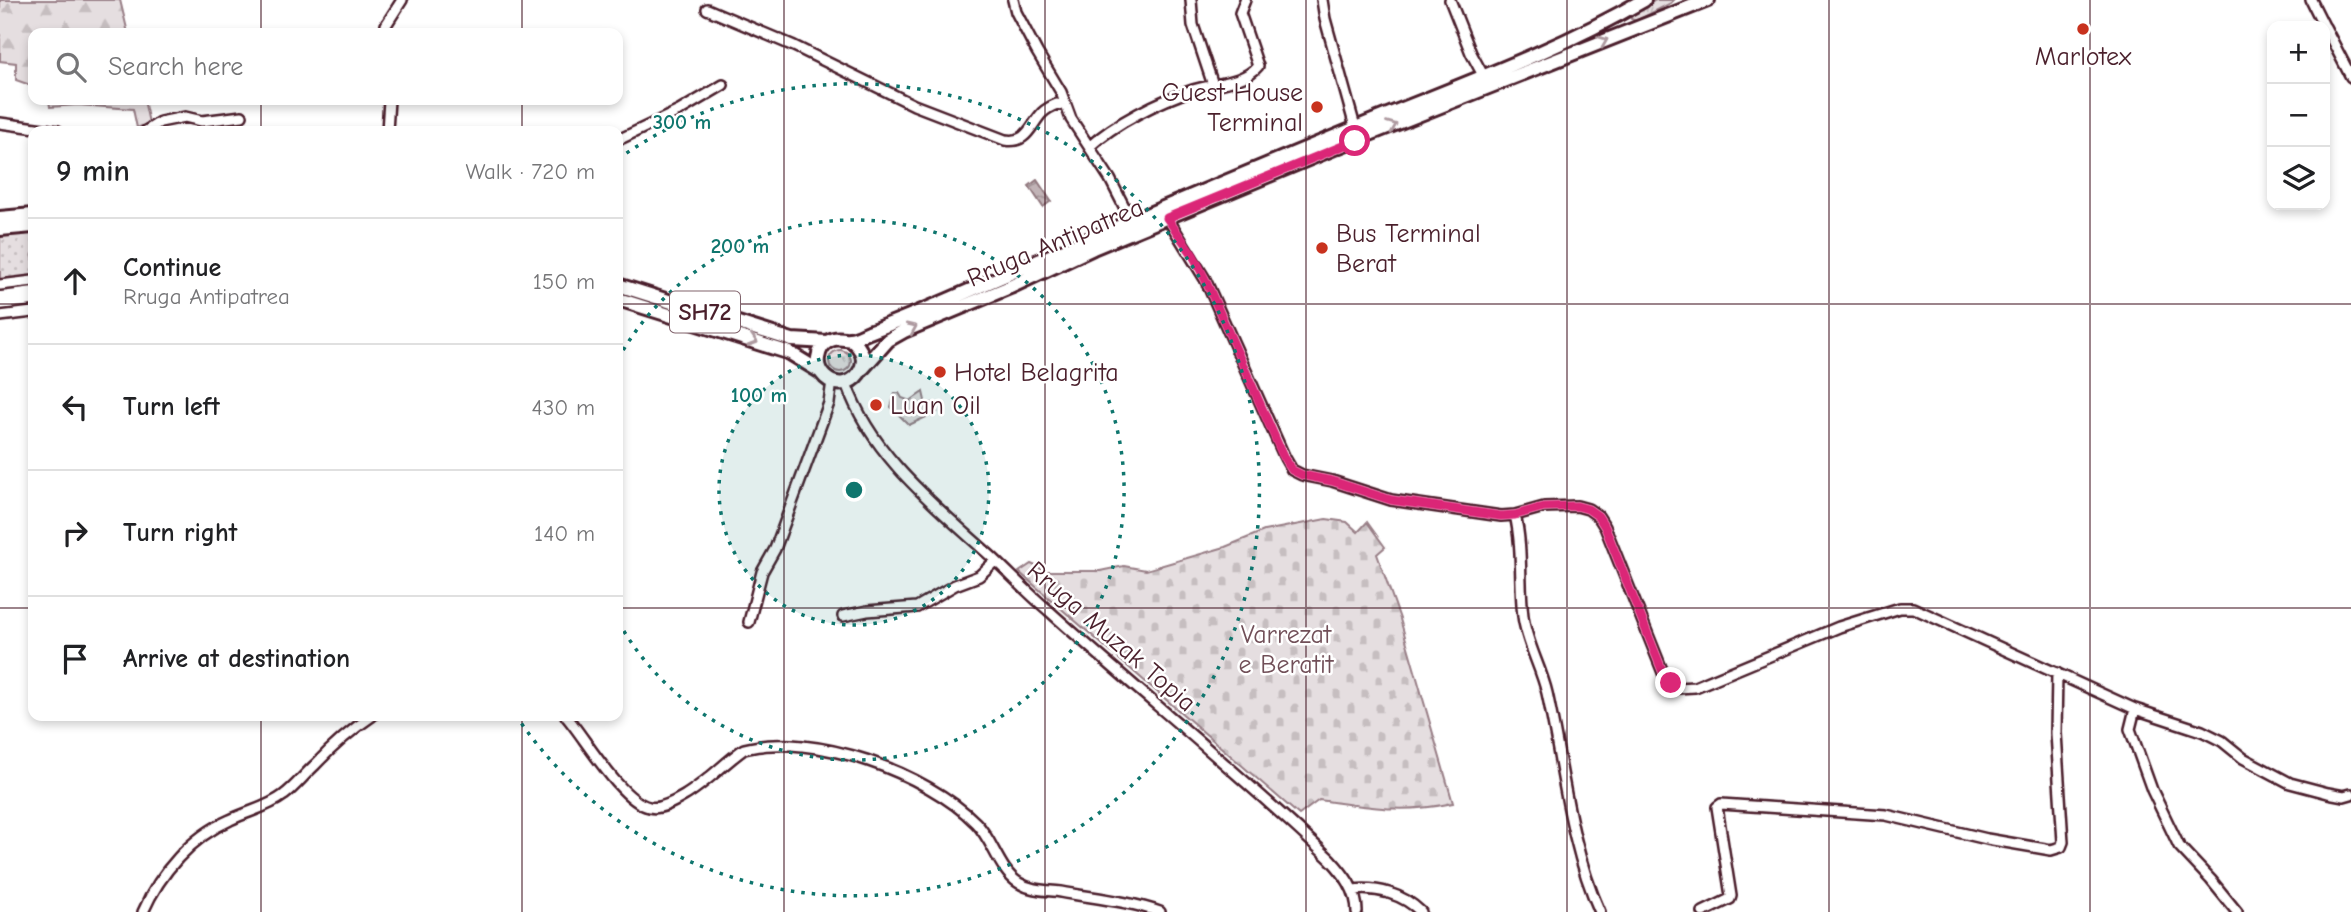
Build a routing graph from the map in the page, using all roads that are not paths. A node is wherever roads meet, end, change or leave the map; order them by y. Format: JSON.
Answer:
{"nodes":[{"id":1,"x":402,"y":0,"type":"edge"},
{"id":2,"x":1013,"y":0,"type":"edge"},
{"id":3,"x":1191,"y":0,"type":"edge"},
{"id":4,"x":1245,"y":0,"type":"edge"},
{"id":5,"x":1322,"y":0,"type":"edge"},
{"id":6,"x":1450,"y":0,"type":"edge"},
{"id":7,"x":1644,"y":0,"type":"edge"},
{"id":8,"x":2311,"y":0,"type":"edge"},
{"id":9,"x":1703,"y":1,"type":"edge"},
{"id":10,"x":706,"y":9,"type":"dead end"},
{"id":11,"x":2321,"y":21,"type":"edge"},
{"id":12,"x":386,"y":28,"type":"edge"},
{"id":13,"x":2330,"y":38,"type":"edge"},
{"id":14,"x":1534,"y":63,"type":"junction"},
{"id":15,"x":1484,"y":76,"type":"junction"},
{"id":16,"x":2351,"y":77,"type":"edge"},
{"id":17,"x":1213,"y":85,"type":"junction"},
{"id":18,"x":723,"y":86,"type":"dead end"},
{"id":19,"x":389,"y":105,"type":"edge"},
{"id":20,"x":1065,"y":106,"type":"junction"},
{"id":21,"x":242,"y":116,"type":"dead end"},
{"id":22,"x":0,"y":123,"type":"edge"},
{"id":23,"x":154,"y":126,"type":"edge"},
{"id":24,"x":387,"y":126,"type":"edge"},
{"id":25,"x":28,"y":127,"type":"edge"},
{"id":26,"x":1357,"y":134,"type":"junction"},
{"id":27,"x":623,"y":138,"type":"edge"},
{"id":28,"x":1089,"y":146,"type":"junction"},
{"id":29,"x":1165,"y":213,"type":"junction"},
{"id":30,"x":28,"y":215,"type":"edge"},
{"id":31,"x":0,"y":218,"type":"edge"},
{"id":32,"x":1131,"y":220,"type":"junction"},
{"id":33,"x":28,"y":226,"type":"edge"},
{"id":34,"x":0,"y":229,"type":"edge"},
{"id":35,"x":1008,"y":281,"type":"junction"},
{"id":36,"x":28,"y":282,"type":"edge"},
{"id":37,"x":0,"y":285,"type":"edge"},
{"id":38,"x":623,"y":287,"type":"edge"},
{"id":39,"x":623,"y":301,"type":"edge"},
{"id":40,"x":28,"y":313,"type":"edge"},
{"id":41,"x":0,"y":316,"type":"edge"},
{"id":42,"x":849,"y":339,"type":"junction"},
{"id":43,"x":827,"y":342,"type":"junction"},
{"id":44,"x":860,"y":371,"type":"junction"},
{"id":45,"x":821,"y":372,"type":"junction"},
{"id":46,"x":832,"y":381,"type":"junction"},
{"id":47,"x":846,"y":383,"type":"junction"},
{"id":48,"x":1515,"y":515,"type":"junction"},
{"id":49,"x":995,"y":561,"type":"junction"},
{"id":50,"x":843,"y":616,"type":"dead end"},
{"id":51,"x":749,"y":622,"type":"dead end"},
{"id":52,"x":2057,"y":673,"type":"junction"},
{"id":53,"x":2135,"y":709,"type":"junction"},
{"id":54,"x":364,"y":721,"type":"edge"},
{"id":55,"x":570,"y":721,"type":"edge"},
{"id":56,"x":2351,"y":794,"type":"edge"},
{"id":57,"x":1353,"y":891,"type":"junction"},
{"id":58,"x":142,"y":912,"type":"edge"},
{"id":59,"x":1160,"y":912,"type":"edge"},
{"id":60,"x":1357,"y":912,"type":"edge"},
{"id":61,"x":1421,"y":912,"type":"edge"},
{"id":62,"x":1600,"y":912,"type":"edge"},
{"id":63,"x":1703,"y":912,"type":"edge"},
{"id":64,"x":2238,"y":912,"type":"edge"}],
"edges":[{"from":1,"to":12,"type":"street"},
{"from":2,"to":20,"type":"street"},
{"from":3,"to":17,"type":"street"},
{"from":4,"to":17,"type":"street"},
{"from":5,"to":26,"type":"street"},
{"from":6,"to":15,"type":"street"},
{"from":7,"to":14,"type":"main road","name":"Rruga Antipatrea","number":"SH72"},
{"from":8,"to":11,"type":"street"},
{"from":14,"to":9,"type":"main road","name":"Rruga Antipatrea","number":"SH72","one_way":true},
{"from":10,"to":20,"type":"street"},
{"from":13,"to":16,"type":"street"},
{"from":14,"to":15,"type":"main road","name":"Rruga Antipatrea","number":"SH72"},
{"from":26,"to":14,"type":"main road","name":"Rruga Antipatrea","number":"SH72","one_way":true},
{"from":15,"to":26,"type":"main road","name":"Rruga Antipatrea","number":"SH72"},
{"from":17,"to":28,"type":"street"},
{"from":18,"to":27,"type":"street"},
{"from":19,"to":24,"type":"street"},
{"from":20,"to":28,"type":"street"},
{"from":21,"to":23,"type":"street"},
{"from":22,"to":25,"type":"street"},
{"from":26,"to":29,"type":"main road","name":"Rruga Antipatrea","number":"SH72"},
{"from":28,"to":32,"type":"street"},
{"from":29,"to":32,"type":"main road","name":"Rruga Antipatrea","number":"SH72"},
{"from":29,"to":35,"type":"main road","name":"Rruga Antipatrea","number":"SH72"},
{"from":29,"to":48,"type":"street"},
{"from":30,"to":31,"type":"main road"},
{"from":32,"to":35,"type":"main road","name":"Rruga Antipatrea","number":"SH72"},
{"from":33,"to":34,"type":"main road"},
{"from":35,"to":42,"type":"main road","name":"Rruga Antipatrea","number":"SH72"},
{"from":44,"to":35,"type":"main road","name":"Rruga Antipatrea","number":"SH72","one_way":true},
{"from":36,"to":37,"type":"street"},
{"from":38,"to":43,"type":"main road","name":"Rruga Antipatrea","number":"SH72"},
{"from":39,"to":45,"type":"main road","number":"SH72","one_way":true},
{"from":40,"to":41,"type":"street"},
{"from":42,"to":43,"type":"main road","name":"Rruga Antipatrea","number":"SH72"},
{"from":42,"to":44,"type":"main road"},
{"from":43,"to":45,"type":"main road"},
{"from":44,"to":47,"type":"main road","name":"Rruga Antipatrea","number":"SH72"},
{"from":45,"to":46,"type":"main road","number":"SH72"},
{"from":46,"to":47,"type":"main road"},
{"from":46,"to":51,"type":"street"},
{"from":47,"to":49,"type":"street","name":"Rruga Muzak Topia"},
{"from":48,"to":52,"type":"street"},
{"from":48,"to":62,"type":"street"},
{"from":49,"to":50,"type":"street"},
{"from":49,"to":57,"type":"street","name":"Rruga Muzak Topia"},
{"from":52,"to":53,"type":"street"},
{"from":52,"to":63,"type":"street"},
{"from":53,"to":56,"type":"street"},
{"from":53,"to":64,"type":"street"},
{"from":54,"to":58,"type":"street"},
{"from":55,"to":59,"type":"street"},
{"from":57,"to":60,"type":"street","name":"Rruga Muzak Topia"},
{"from":57,"to":61,"type":"street"}]}
